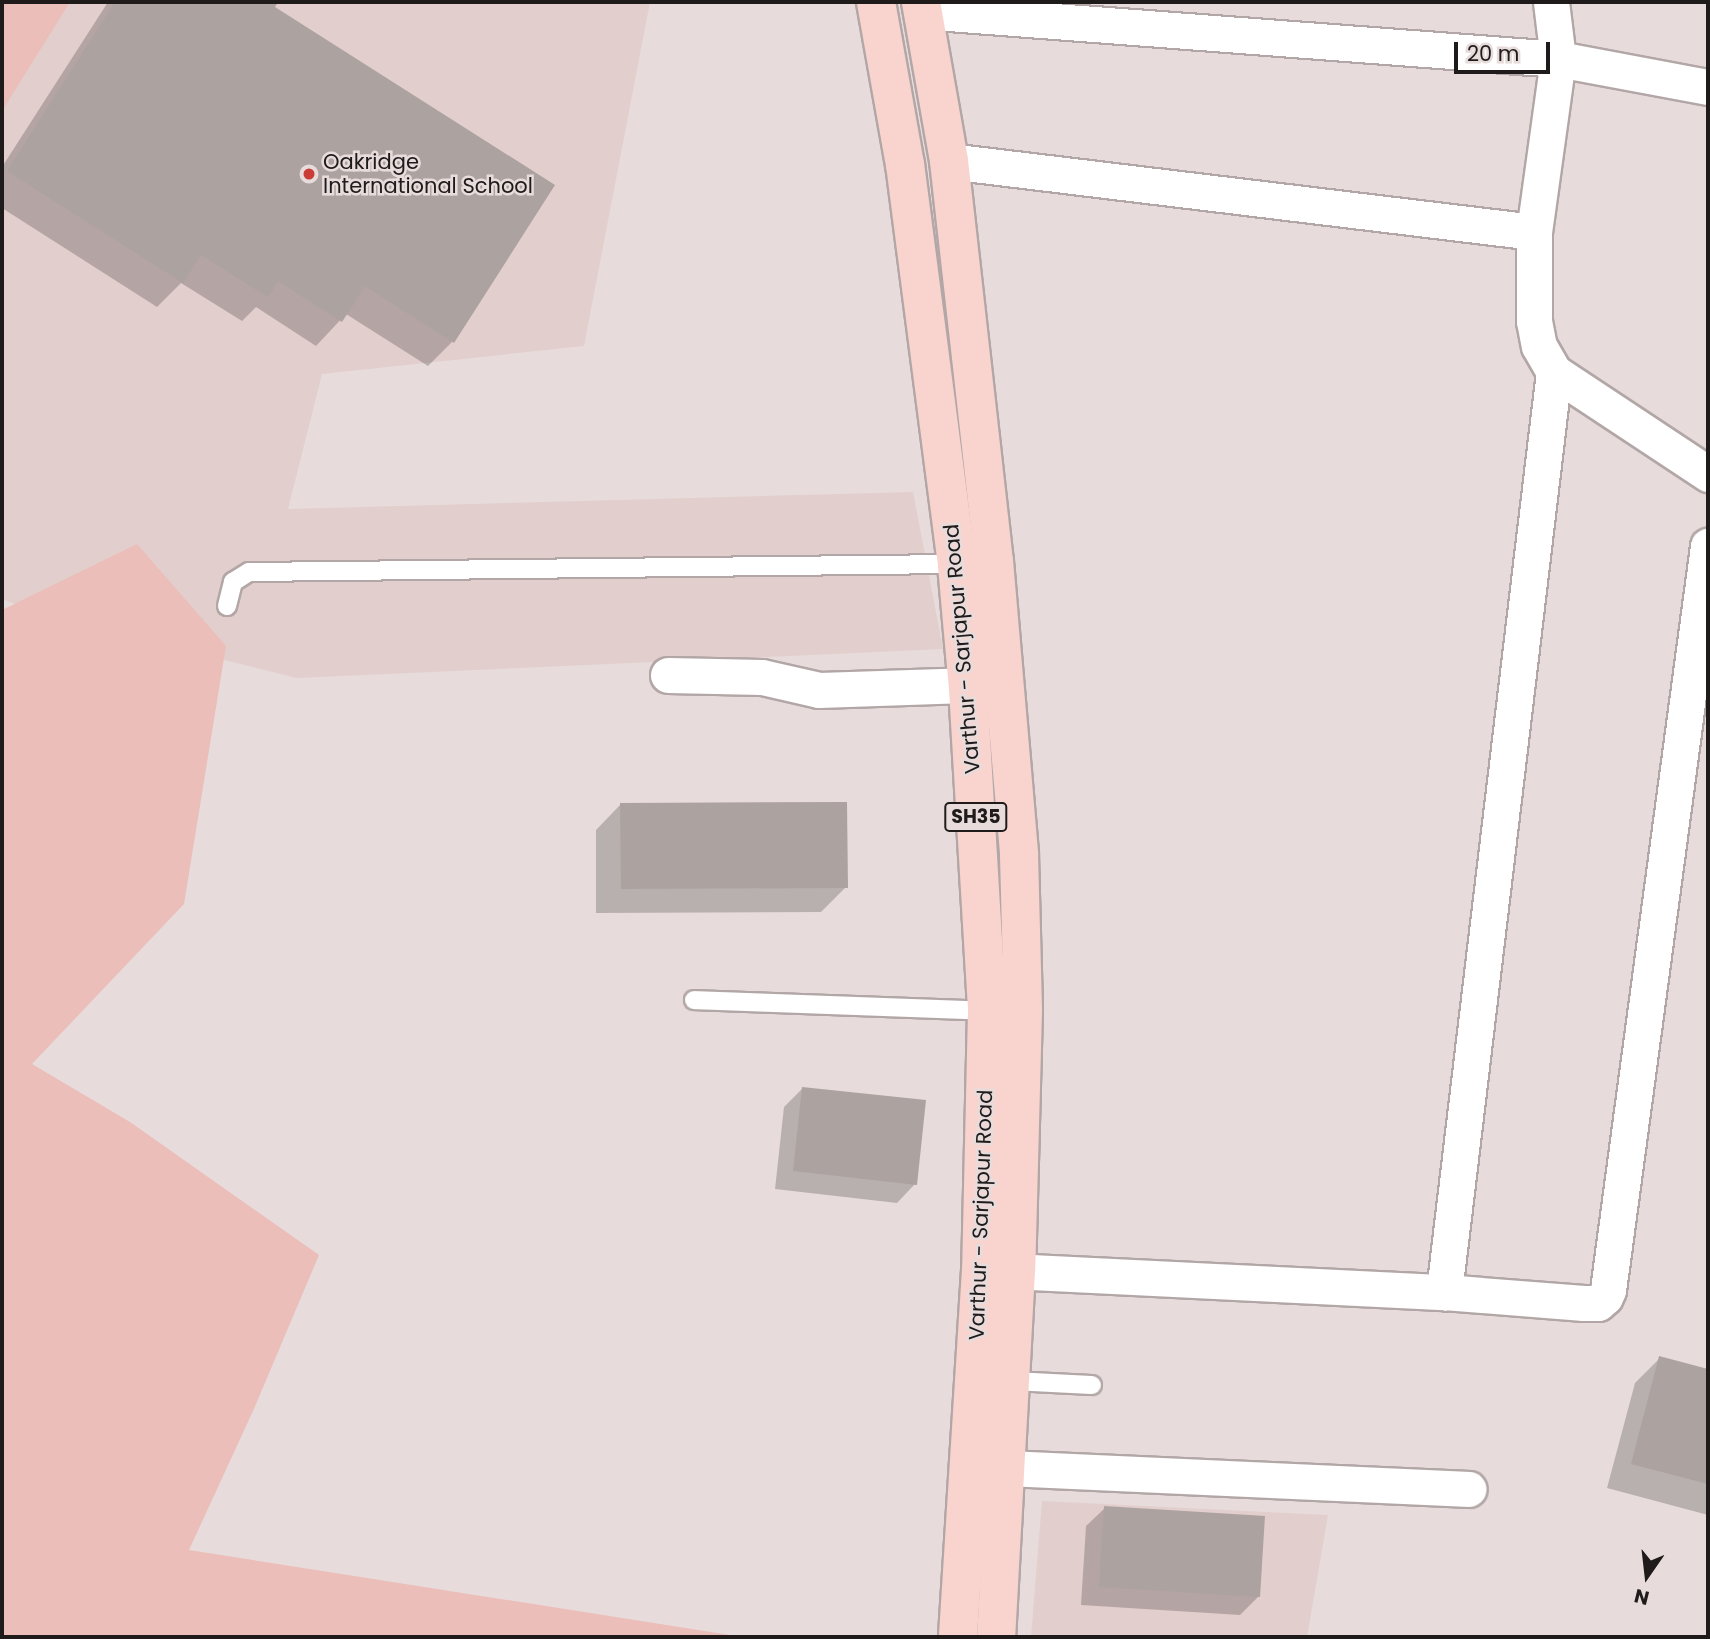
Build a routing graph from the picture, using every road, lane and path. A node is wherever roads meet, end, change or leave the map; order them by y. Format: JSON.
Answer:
{"nodes":[{"id":1,"x":876,"y":2,"type":"edge"},
{"id":2,"x":1550,"y":2,"type":"edge"},
{"id":3,"x":922,"y":7,"type":"edge"},
{"id":4,"x":1558,"y":59,"type":"junction"},
{"id":5,"x":1708,"y":87,"type":"edge"},
{"id":6,"x":949,"y":161,"type":"junction"},
{"id":7,"x":1534,"y":232,"type":"junction"},
{"id":8,"x":1554,"y":372,"type":"junction"},
{"id":9,"x":1708,"y":474,"type":"edge"},
{"id":10,"x":1708,"y":546,"type":"edge"},
{"id":11,"x":976,"y":563,"type":"junction"},
{"id":12,"x":227,"y":606,"type":"dead end"},
{"id":13,"x":668,"y":675,"type":"dead end"},
{"id":14,"x":1006,"y":683,"type":"junction"},
{"id":15,"x":968,"y":688,"type":"junction"},
{"id":16,"x":694,"y":1000,"type":"dead end"},
{"id":17,"x":1005,"y":1011,"type":"junction"},
{"id":18,"x":999,"y":1270,"type":"junction"},
{"id":19,"x":1444,"y":1292,"type":"junction"},
{"id":20,"x":1012,"y":1381,"type":"junction"},
{"id":21,"x":1093,"y":1385,"type":"dead end"},
{"id":22,"x":1007,"y":1468,"type":"junction"},
{"id":23,"x":1469,"y":1489,"type":"dead end"},
{"id":24,"x":958,"y":1637,"type":"edge"},
{"id":25,"x":996,"y":1637,"type":"edge"}],
"edges":[{"from":1,"to":11,"type":"main road","name":"Varthur - Sarjapur Road","number":"SH35"},
{"from":2,"to":4,"type":"street"},
{"from":3,"to":4,"type":"street"},
{"from":3,"to":6,"type":"main road","name":"Varthur - Sarjapur Road","number":"SH35"},
{"from":4,"to":5,"type":"street"},
{"from":4,"to":7,"type":"street"},
{"from":6,"to":7,"type":"street"},
{"from":6,"to":11,"type":"main road","name":"Varthur - Sarjapur Road","number":"SH35"},
{"from":7,"to":8,"type":"street"},
{"from":8,"to":9,"type":"street"},
{"from":8,"to":19,"type":"street"},
{"from":10,"to":19,"type":"street"},
{"from":11,"to":12,"type":"lane"},
{"from":11,"to":14,"type":"main road","name":"Varthur - Sarjapur Road","number":"SH35"},
{"from":11,"to":15,"type":"main road","name":"Varthur - Sarjapur Road","number":"SH35"},
{"from":13,"to":15,"type":"street"},
{"from":14,"to":15,"type":"street"},
{"from":14,"to":17,"type":"main road","name":"Varthur - Sarjapur Road","number":"SH35"},
{"from":15,"to":17,"type":"main road","name":"Varthur - Sarjapur Road","number":"SH35"},
{"from":16,"to":17,"type":"lane"},
{"from":17,"to":18,"type":"main road","name":"Varthur - Sarjapur Road","number":"SH35"},
{"from":18,"to":19,"type":"street"},
{"from":18,"to":20,"type":"main road","name":"Varthur - Sarjapur Road","number":"SH35"},
{"from":18,"to":24,"type":"main road","name":"Varthur - Sarjapur Road","number":"SH35"},
{"from":20,"to":21,"type":"lane"},
{"from":20,"to":22,"type":"main road","name":"Varthur - Sarjapur Road","number":"SH35"},
{"from":22,"to":23,"type":"street"},
{"from":22,"to":25,"type":"main road","name":"Varthur - Sarjapur Road","number":"SH35"}]}
